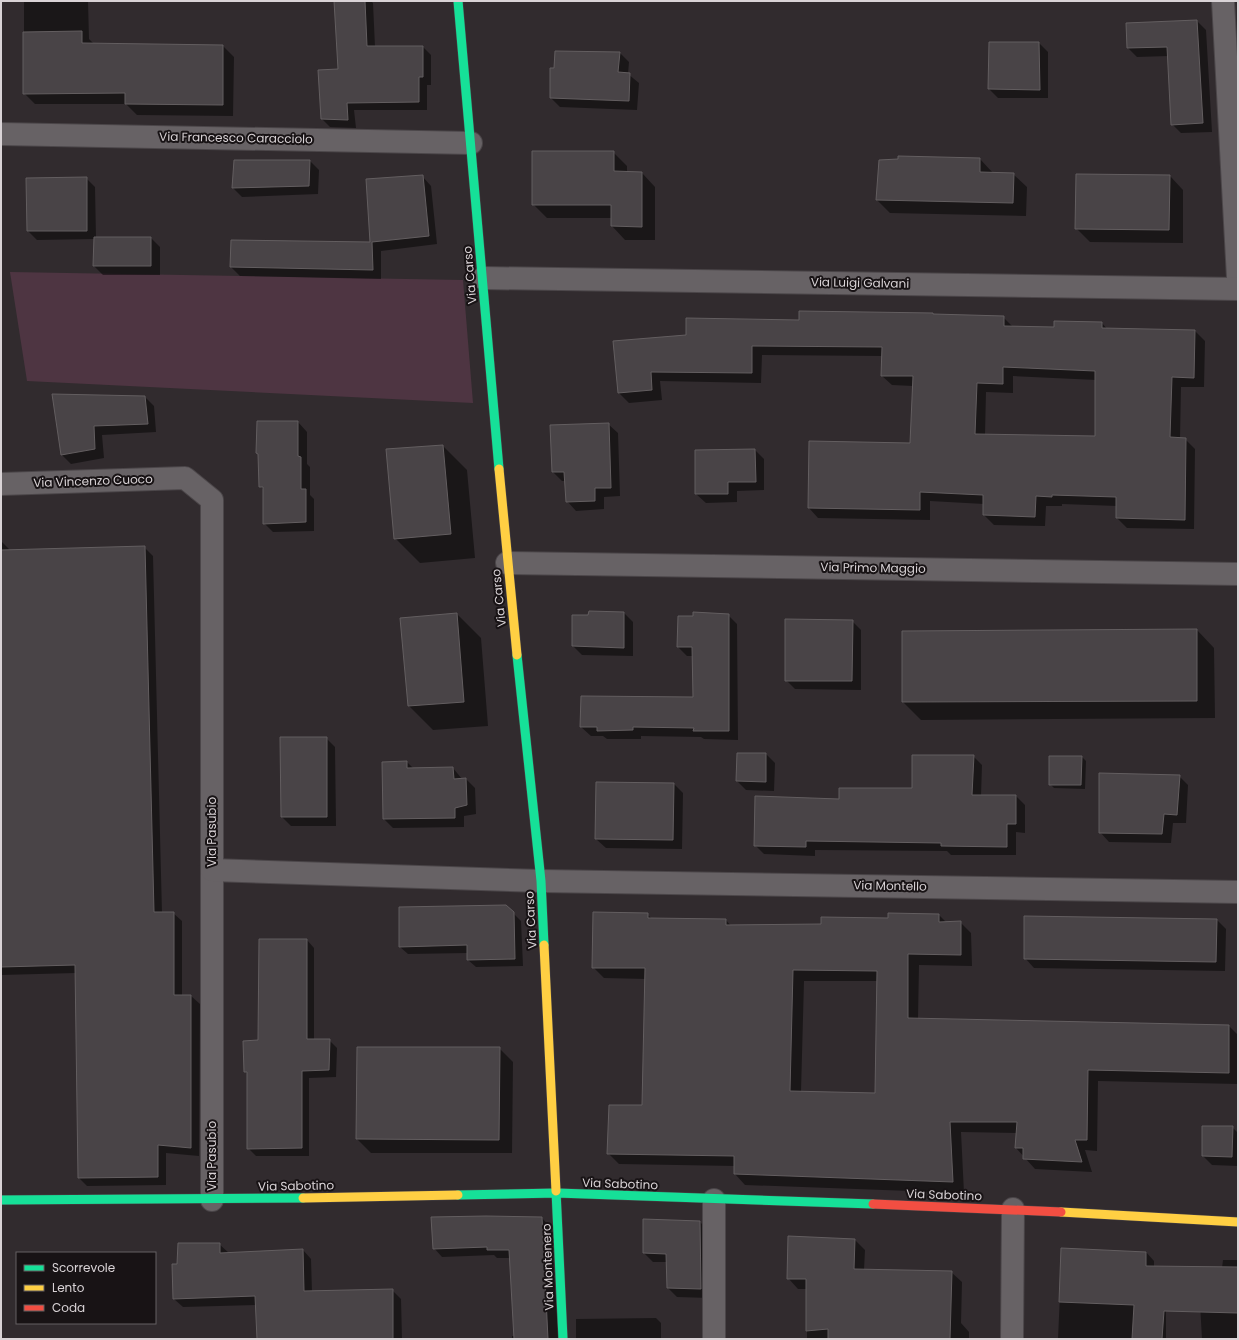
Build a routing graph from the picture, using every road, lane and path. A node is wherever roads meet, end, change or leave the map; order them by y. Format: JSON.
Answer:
{"nodes":[{"id":1,"x":458,"y":1,"type":"edge"},
{"id":2,"x":1223,"y":1,"type":"edge"},
{"id":3,"x":1,"y":134,"type":"edge"},
{"id":4,"x":471,"y":143,"type":"junction"},
{"id":5,"x":483,"y":278,"type":"junction"},
{"id":6,"x":1238,"y":278,"type":"edge"},
{"id":7,"x":1238,"y":289,"type":"edge"},
{"id":8,"x":185,"y":478,"type":"joint"},
{"id":9,"x":1,"y":484,"type":"edge"},
{"id":10,"x":507,"y":563,"type":"junction"},
{"id":11,"x":1238,"y":574,"type":"edge"},
{"id":12,"x":212,"y":870,"type":"junction"},
{"id":13,"x":541,"y":881,"type":"junction"},
{"id":14,"x":1238,"y":892,"type":"edge"},
{"id":15,"x":557,"y":1193,"type":"junction"},
{"id":16,"x":1,"y":1200,"type":"edge"},
{"id":17,"x":212,"y":1200,"type":"junction"},
{"id":18,"x":714,"y":1200,"type":"junction"},
{"id":19,"x":1014,"y":1209,"type":"junction"},
{"id":20,"x":1238,"y":1222,"type":"edge"},
{"id":21,"x":563,"y":1339,"type":"edge"},
{"id":22,"x":714,"y":1339,"type":"edge"},
{"id":23,"x":1012,"y":1339,"type":"edge"}],
"edges":[{"from":1,"to":4,"type":"street","name":"Via Carso"},
{"from":2,"to":6,"type":"street"},
{"from":3,"to":4,"type":"street","name":"Via Francesco Caracciolo"},
{"from":4,"to":5,"type":"street","name":"Via Carso"},
{"from":5,"to":7,"type":"street","name":"Via Luigi Galvani"},
{"from":5,"to":10,"type":"street","name":"Via Carso"},
{"from":8,"to":9,"type":"street","name":"Via Vincenzo Cuoco"},
{"from":8,"to":12,"type":"street","name":"Via Pasubio"},
{"from":10,"to":11,"type":"street","name":"Via Primo Maggio"},
{"from":10,"to":13,"type":"street","name":"Via Carso"},
{"from":12,"to":13,"type":"street","name":"Via Montello"},
{"from":12,"to":17,"type":"street","name":"Via Pasubio"},
{"from":13,"to":14,"type":"street","name":"Via Montello"},
{"from":13,"to":15,"type":"street","name":"Via Carso"},
{"from":15,"to":17,"type":"street","name":"Via Sabotino"},
{"from":15,"to":18,"type":"street","name":"Via Sabotino"},
{"from":15,"to":21,"type":"street","name":"Via Montenero"},
{"from":16,"to":17,"type":"street","name":"Via Sabotino"},
{"from":18,"to":19,"type":"street","name":"Via Sabotino"},
{"from":18,"to":22,"type":"street"},
{"from":19,"to":20,"type":"street","name":"Via Sabotino"},
{"from":19,"to":23,"type":"street"}]}
